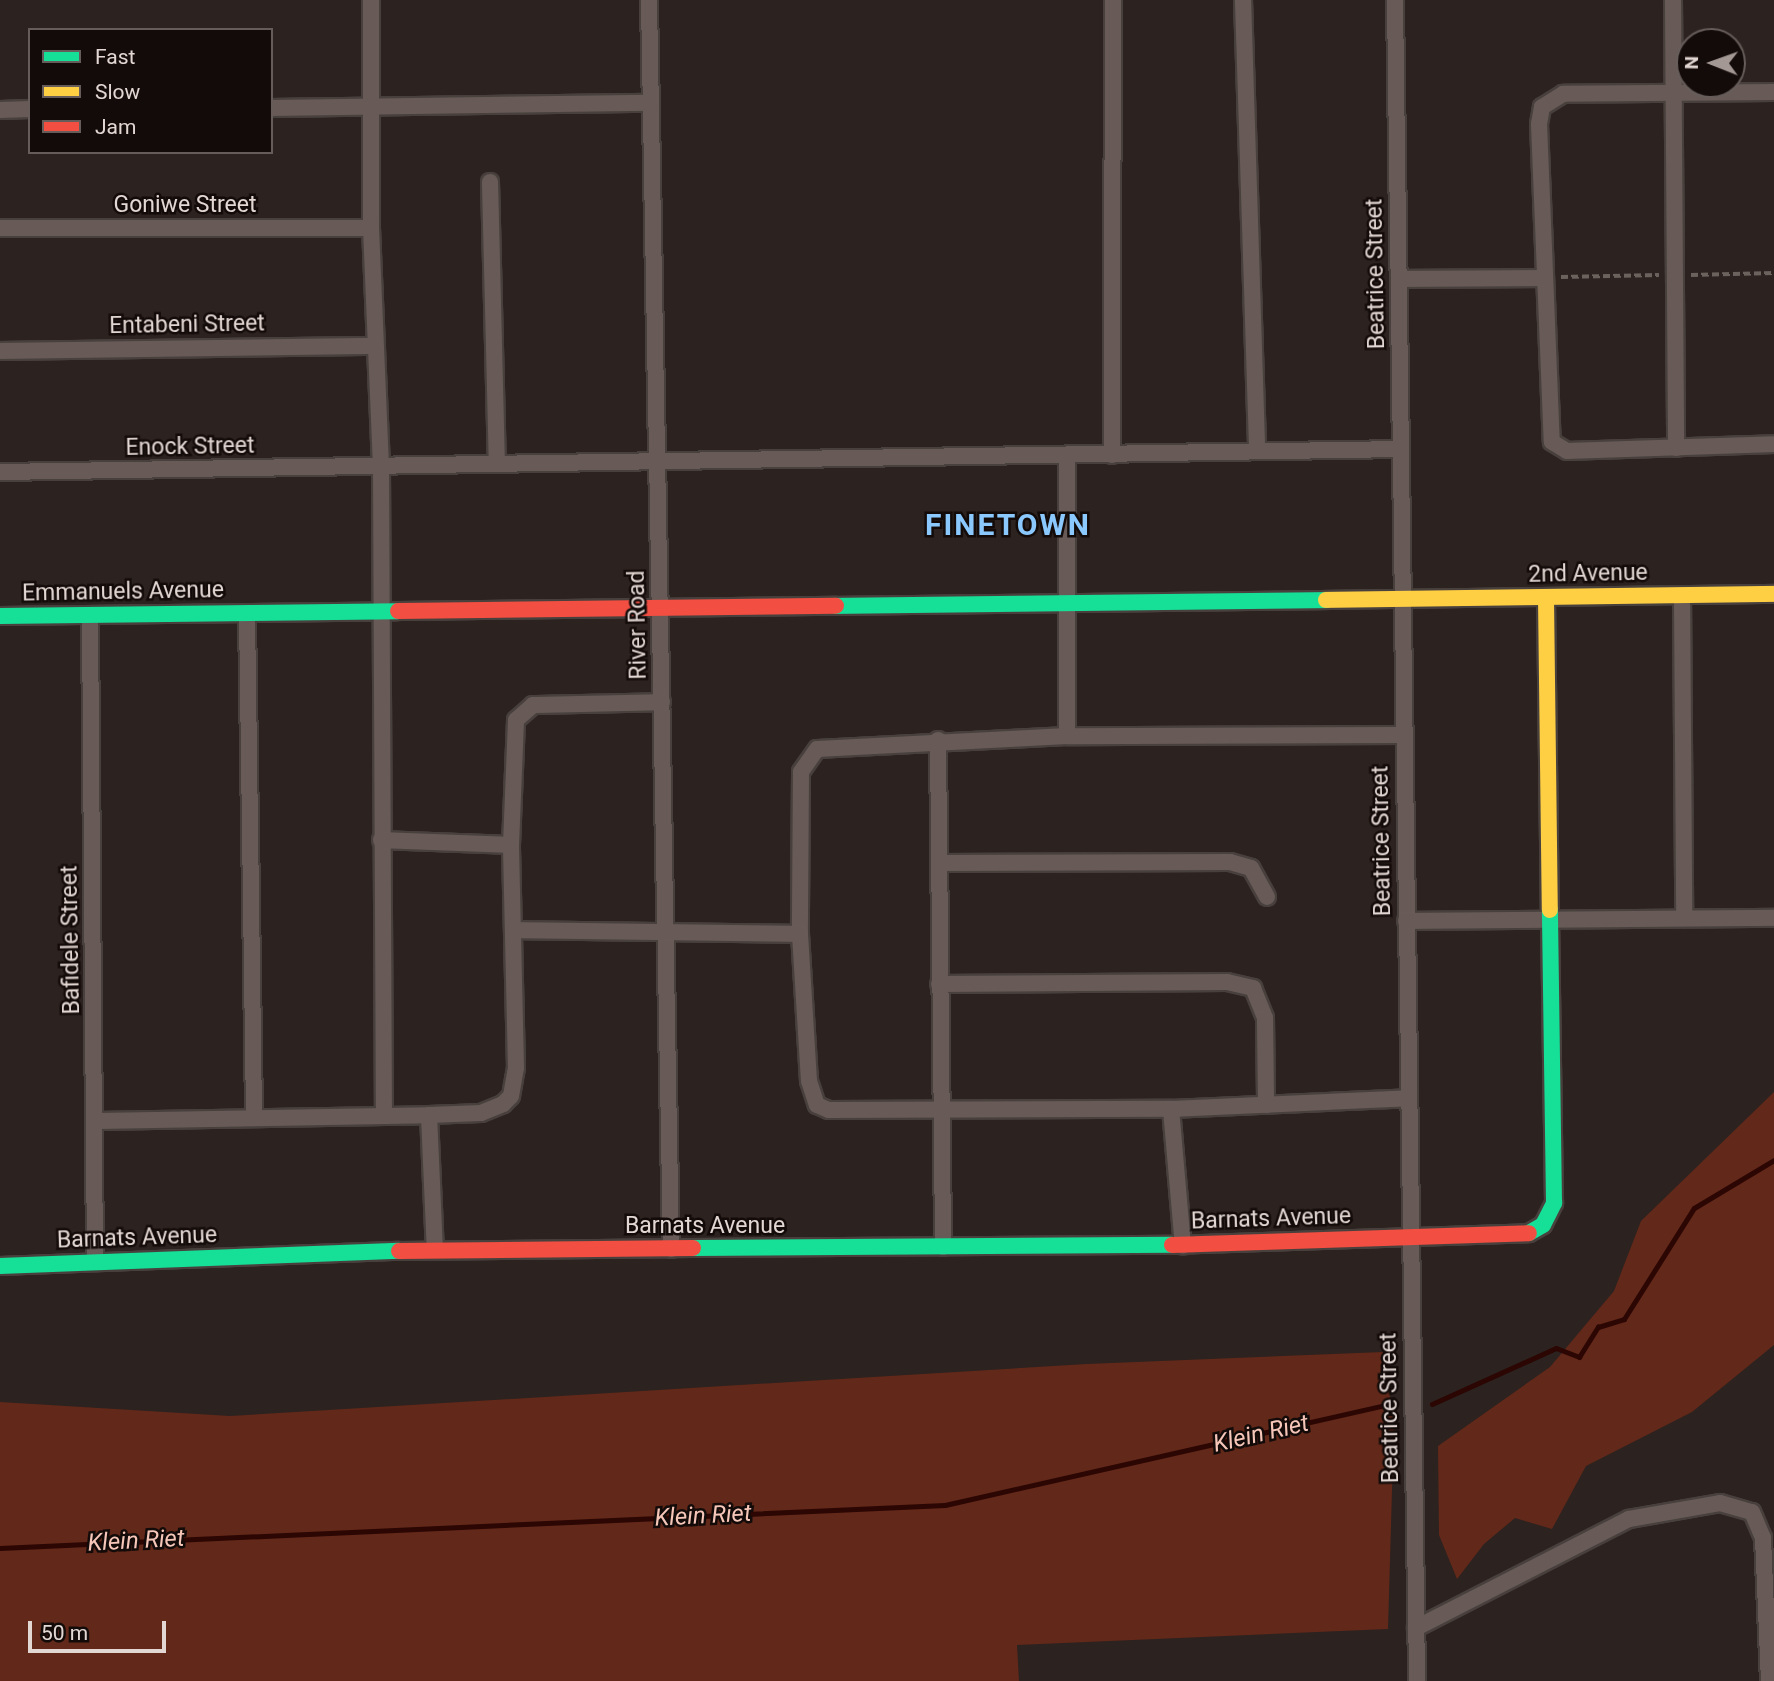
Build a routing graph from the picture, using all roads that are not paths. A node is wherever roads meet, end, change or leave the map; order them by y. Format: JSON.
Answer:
{"nodes":[{"id":1,"x":371,"y":0,"type":"edge"},
{"id":2,"x":649,"y":0,"type":"edge"},
{"id":3,"x":1113,"y":0,"type":"edge"},
{"id":4,"x":1243,"y":0,"type":"edge"},
{"id":5,"x":1395,"y":0,"type":"edge"},
{"id":6,"x":1673,"y":0,"type":"edge"},
{"id":7,"x":1674,"y":91,"type":"junction"},
{"id":8,"x":1774,"y":92,"type":"edge"},
{"id":9,"x":651,"y":103,"type":"junction"},
{"id":10,"x":370,"y":107,"type":"junction"},
{"id":11,"x":273,"y":108,"type":"edge"},
{"id":12,"x":28,"y":109,"type":"edge"},
{"id":13,"x":0,"y":110,"type":"edge"},
{"id":14,"x":490,"y":182,"type":"dead end"},
{"id":15,"x":0,"y":228,"type":"edge"},
{"id":16,"x":371,"y":228,"type":"junction"},
{"id":17,"x":1542,"y":278,"type":"junction"},
{"id":18,"x":1399,"y":279,"type":"junction"},
{"id":19,"x":374,"y":346,"type":"junction"},
{"id":20,"x":0,"y":351,"type":"edge"},
{"id":21,"x":1774,"y":444,"type":"edge"},
{"id":22,"x":1676,"y":448,"type":"junction"},
{"id":23,"x":1400,"y":449,"type":"junction"},
{"id":24,"x":1257,"y":451,"type":"junction"},
{"id":25,"x":1112,"y":455,"type":"junction"},
{"id":26,"x":1067,"y":456,"type":"junction"},
{"id":27,"x":497,"y":462,"type":"junction"},
{"id":28,"x":657,"y":462,"type":"junction"},
{"id":29,"x":381,"y":466,"type":"junction"},
{"id":30,"x":0,"y":472,"type":"edge"},
{"id":31,"x":1774,"y":594,"type":"edge"},
{"id":32,"x":1682,"y":596,"type":"junction"},
{"id":33,"x":1546,"y":597,"type":"junction"},
{"id":34,"x":1402,"y":600,"type":"junction"},
{"id":35,"x":1066,"y":604,"type":"junction"},
{"id":36,"x":660,"y":608,"type":"junction"},
{"id":37,"x":379,"y":612,"type":"junction"},
{"id":38,"x":247,"y":613,"type":"junction"},
{"id":39,"x":0,"y":616,"type":"edge"},
{"id":40,"x":90,"y":616,"type":"junction"},
{"id":41,"x":662,"y":702,"type":"junction"},
{"id":42,"x":1404,"y":735,"type":"junction"},
{"id":43,"x":1068,"y":736,"type":"junction"},
{"id":44,"x":938,"y":740,"type":"junction"},
{"id":45,"x":381,"y":840,"type":"junction"},
{"id":46,"x":511,"y":845,"type":"junction"},
{"id":47,"x":939,"y":863,"type":"junction"},
{"id":48,"x":1267,"y":897,"type":"dead end"},
{"id":49,"x":1684,"y":917,"type":"junction"},
{"id":50,"x":1774,"y":918,"type":"edge"},
{"id":51,"x":1553,"y":919,"type":"junction"},
{"id":52,"x":1406,"y":921,"type":"junction"},
{"id":53,"x":514,"y":930,"type":"junction"},
{"id":54,"x":666,"y":931,"type":"junction"},
{"id":55,"x":800,"y":934,"type":"junction"},
{"id":56,"x":939,"y":984,"type":"junction"},
{"id":57,"x":1409,"y":1098,"type":"junction"},
{"id":58,"x":1266,"y":1105,"type":"junction"},
{"id":59,"x":1171,"y":1109,"type":"junction"},
{"id":60,"x":941,"y":1111,"type":"junction"},
{"id":61,"x":384,"y":1115,"type":"junction"},
{"id":62,"x":429,"y":1115,"type":"junction"},
{"id":63,"x":254,"y":1116,"type":"junction"},
{"id":64,"x":97,"y":1121,"type":"junction"},
{"id":65,"x":1410,"y":1237,"type":"junction"},
{"id":66,"x":1183,"y":1245,"type":"junction"},
{"id":67,"x":943,"y":1247,"type":"junction"},
{"id":68,"x":671,"y":1249,"type":"junction"},
{"id":69,"x":435,"y":1250,"type":"junction"},
{"id":70,"x":95,"y":1262,"type":"junction"},
{"id":71,"x":0,"y":1266,"type":"edge"},
{"id":72,"x":1416,"y":1628,"type":"junction"},
{"id":73,"x":1417,"y":1681,"type":"edge"},
{"id":74,"x":1769,"y":1681,"type":"edge"}],
"edges":[{"from":1,"to":10,"type":"street"},
{"from":2,"to":9,"type":"street","name":"River Road"},
{"from":3,"to":25,"type":"street"},
{"from":4,"to":24,"type":"street"},
{"from":5,"to":18,"type":"street","name":"Beatrice Street"},
{"from":6,"to":7,"type":"street"},
{"from":7,"to":8,"type":"street"},
{"from":7,"to":17,"type":"street"},
{"from":7,"to":22,"type":"street"},
{"from":9,"to":10,"type":"street"},
{"from":9,"to":28,"type":"street","name":"River Road"},
{"from":10,"to":11,"type":"street"},
{"from":10,"to":16,"type":"street"},
{"from":12,"to":13,"type":"street"},
{"from":14,"to":27,"type":"street"},
{"from":15,"to":16,"type":"street","name":"Goniwe Street"},
{"from":16,"to":19,"type":"street"},
{"from":17,"to":18,"type":"street"},
{"from":17,"to":22,"type":"street"},
{"from":18,"to":23,"type":"street","name":"Beatrice Street"},
{"from":19,"to":20,"type":"street","name":"Entabeni Street"},
{"from":19,"to":29,"type":"street"},
{"from":21,"to":22,"type":"street"},
{"from":23,"to":24,"type":"street","name":"Enock Street"},
{"from":23,"to":34,"type":"street","name":"Beatrice Street"},
{"from":24,"to":25,"type":"street","name":"Enock Street"},
{"from":25,"to":26,"type":"street","name":"Enock Street"},
{"from":26,"to":28,"type":"street","name":"Enock Street"},
{"from":26,"to":35,"type":"street"},
{"from":27,"to":28,"type":"street","name":"Enock Street"},
{"from":27,"to":29,"type":"street","name":"Enock Street"},
{"from":28,"to":36,"type":"street","name":"River Road"},
{"from":29,"to":30,"type":"street","name":"Enock Street"},
{"from":29,"to":37,"type":"street"},
{"from":31,"to":32,"type":"street","name":"2nd Avenue"},
{"from":32,"to":33,"type":"street","name":"2nd Avenue"},
{"from":32,"to":49,"type":"street"},
{"from":33,"to":34,"type":"street","name":"2nd Avenue"},
{"from":33,"to":51,"type":"street","name":"Barnats Avenue"},
{"from":34,"to":35,"type":"street","name":"2nd Avenue"},
{"from":34,"to":42,"type":"street","name":"Beatrice Street"},
{"from":35,"to":36,"type":"street","name":"2nd Avenue"},
{"from":35,"to":43,"type":"street"},
{"from":36,"to":37,"type":"street","name":"Emmanuels Avenue"},
{"from":36,"to":41,"type":"street","name":"River Road"},
{"from":37,"to":38,"type":"street","name":"Emmanuels Avenue"},
{"from":37,"to":45,"type":"street"},
{"from":38,"to":40,"type":"street","name":"Emmanuels Avenue"},
{"from":38,"to":63,"type":"street"},
{"from":39,"to":40,"type":"street","name":"Emmanuels Avenue"},
{"from":40,"to":64,"type":"street","name":"Bafidele Street"},
{"from":41,"to":46,"type":"street"},
{"from":41,"to":54,"type":"street","name":"River Road"},
{"from":42,"to":43,"type":"street"},
{"from":42,"to":52,"type":"street","name":"Beatrice Street"},
{"from":43,"to":44,"type":"street"},
{"from":44,"to":47,"type":"street"},
{"from":44,"to":55,"type":"street"},
{"from":45,"to":46,"type":"street"},
{"from":45,"to":61,"type":"street"},
{"from":46,"to":53,"type":"street"},
{"from":47,"to":48,"type":"street"},
{"from":47,"to":56,"type":"street"},
{"from":49,"to":50,"type":"street"},
{"from":49,"to":51,"type":"street"},
{"from":51,"to":52,"type":"street"},
{"from":51,"to":65,"type":"street","name":"Barnats Avenue"},
{"from":52,"to":57,"type":"street","name":"Beatrice Street"},
{"from":53,"to":54,"type":"street"},
{"from":53,"to":62,"type":"street"},
{"from":54,"to":55,"type":"street"},
{"from":54,"to":68,"type":"street","name":"River Road"},
{"from":55,"to":60,"type":"street"},
{"from":56,"to":58,"type":"street"},
{"from":56,"to":60,"type":"street"},
{"from":57,"to":58,"type":"street"},
{"from":57,"to":65,"type":"street","name":"Beatrice Street"},
{"from":58,"to":59,"type":"street"},
{"from":59,"to":60,"type":"street"},
{"from":59,"to":66,"type":"street"},
{"from":60,"to":67,"type":"street"},
{"from":61,"to":62,"type":"street"},
{"from":61,"to":63,"type":"street"},
{"from":62,"to":69,"type":"street"},
{"from":63,"to":64,"type":"street"},
{"from":64,"to":70,"type":"street","name":"Bafidele Street"},
{"from":65,"to":66,"type":"street","name":"Barnats Avenue"},
{"from":65,"to":72,"type":"street","name":"Beatrice Street"},
{"from":66,"to":67,"type":"street","name":"Barnats Avenue"},
{"from":67,"to":68,"type":"street","name":"Barnats Avenue"},
{"from":68,"to":69,"type":"street","name":"Barnats Avenue"},
{"from":69,"to":70,"type":"street","name":"Barnats Avenue"},
{"from":70,"to":71,"type":"street","name":"Barnats Avenue"},
{"from":72,"to":73,"type":"street","name":"Beatrice Street"},
{"from":72,"to":74,"type":"street"}]}
